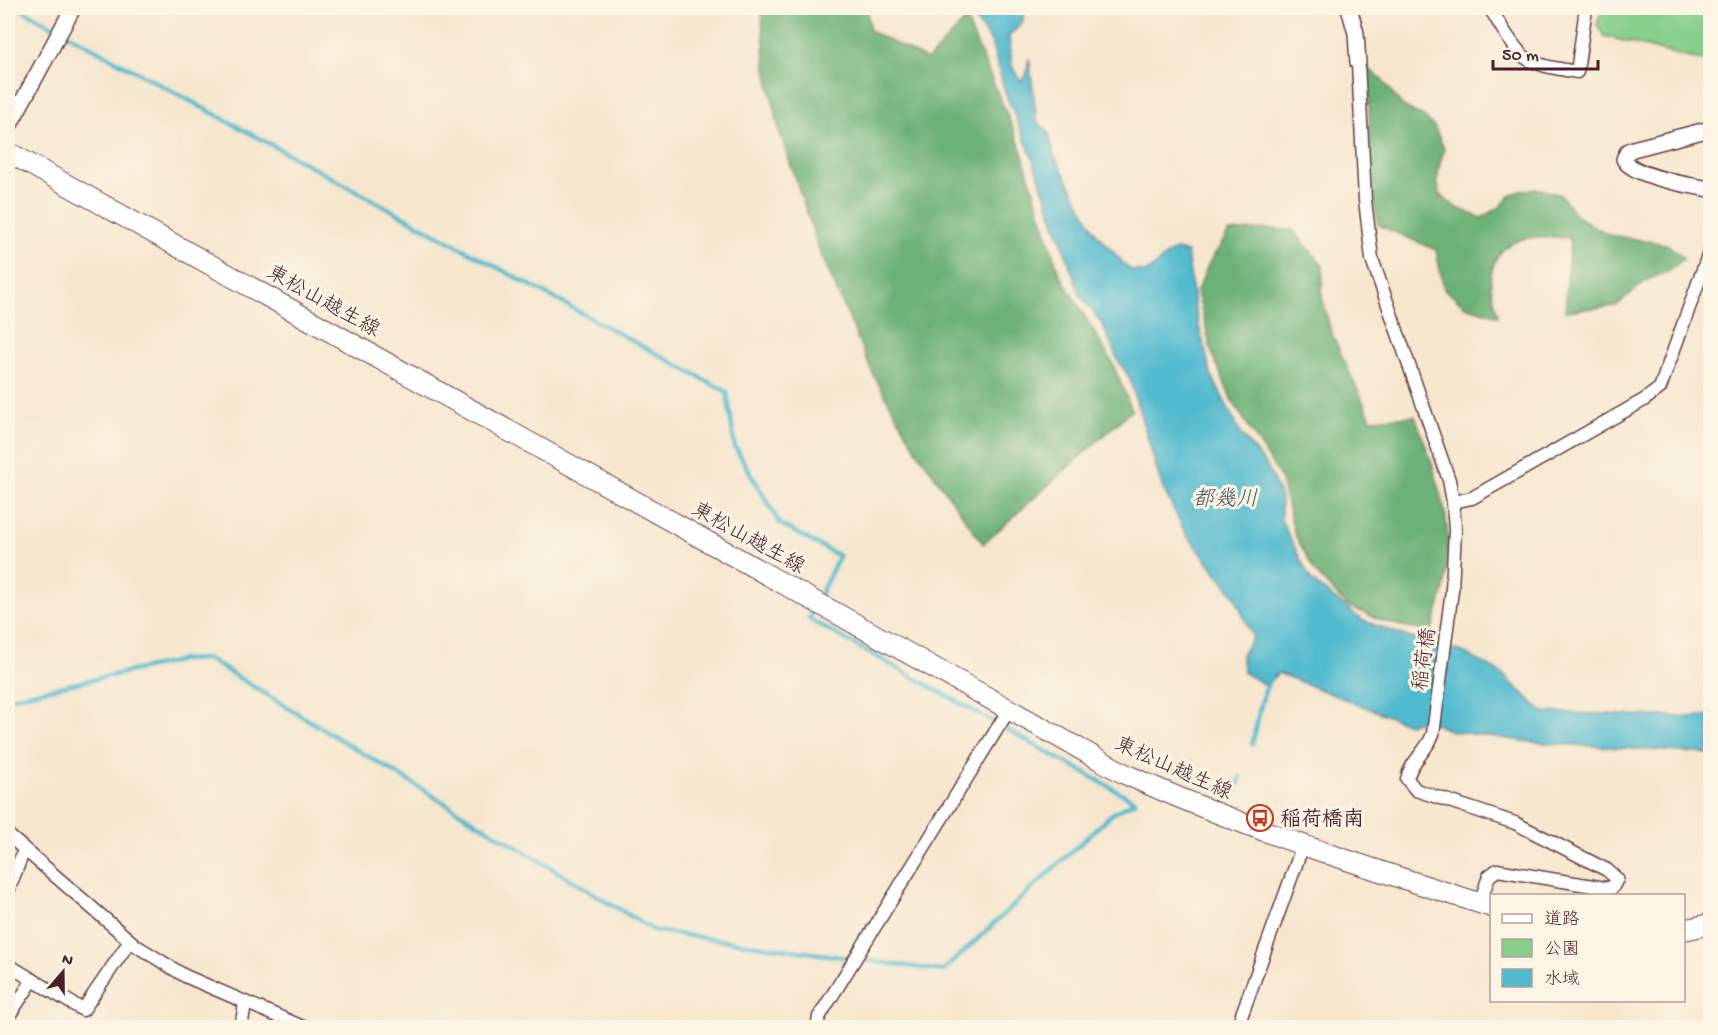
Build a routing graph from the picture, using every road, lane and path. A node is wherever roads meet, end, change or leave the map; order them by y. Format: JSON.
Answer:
{"nodes":[{"id":1,"x":73,"y":8,"type":"edge"},
{"id":2,"x":1349,"y":8,"type":"edge"},
{"id":3,"x":1490,"y":8,"type":"edge"},
{"id":4,"x":1586,"y":8,"type":"edge"},
{"id":5,"x":1358,"y":63,"type":"joint"},
{"id":6,"x":8,"y":128,"type":"edge"},
{"id":7,"x":1710,"y":129,"type":"edge"},
{"id":8,"x":8,"y":152,"type":"edge"},
{"id":9,"x":1710,"y":189,"type":"edge"},
{"id":10,"x":1710,"y":250,"type":"edge"},
{"id":11,"x":1453,"y":502,"type":"junction"},
{"id":12,"x":1010,"y":708,"type":"junction"},
{"id":13,"x":8,"y":835,"type":"edge"},
{"id":14,"x":1303,"y":845,"type":"junction"},
{"id":15,"x":24,"y":850,"type":"junction"},
{"id":16,"x":8,"y":891,"type":"edge"},
{"id":17,"x":1486,"y":905,"type":"edge"},
{"id":18,"x":1710,"y":924,"type":"edge"},
{"id":19,"x":1685,"y":930,"type":"edge"},
{"id":20,"x":130,"y":941,"type":"junction"},
{"id":21,"x":8,"y":965,"type":"edge"},
{"id":22,"x":33,"y":980,"type":"junction"},
{"id":23,"x":244,"y":1003,"type":"junction"},
{"id":24,"x":8,"y":1017,"type":"edge"},
{"id":25,"x":241,"y":1028,"type":"edge"},
{"id":26,"x":305,"y":1028,"type":"edge"},
{"id":27,"x":817,"y":1028,"type":"edge"},
{"id":28,"x":1237,"y":1028,"type":"edge"}],
"edges":[{"from":1,"to":6,"type":"street"},
{"from":2,"to":5,"type":"street"},
{"from":3,"to":4,"type":"street"},
{"from":5,"to":11,"type":"street","name":"稲荷橋"},
{"from":7,"to":9,"type":"street"},
{"from":8,"to":12,"type":"main road","name":"東松山越生線"},
{"from":10,"to":11,"type":"street"},
{"from":11,"to":17,"type":"street","name":"稲荷橋"},
{"from":12,"to":14,"type":"main road","name":"東松山越生線"},
{"from":12,"to":27,"type":"street"},
{"from":13,"to":15,"type":"street"},
{"from":14,"to":17,"type":"main road","name":"東松山越生線"},
{"from":14,"to":28,"type":"street"},
{"from":15,"to":16,"type":"street"},
{"from":15,"to":20,"type":"street"},
{"from":18,"to":19,"type":"main road"},
{"from":20,"to":22,"type":"street"},
{"from":20,"to":23,"type":"street"},
{"from":21,"to":22,"type":"street"},
{"from":22,"to":24,"type":"street"},
{"from":23,"to":25,"type":"street"},
{"from":23,"to":26,"type":"street"}]}
